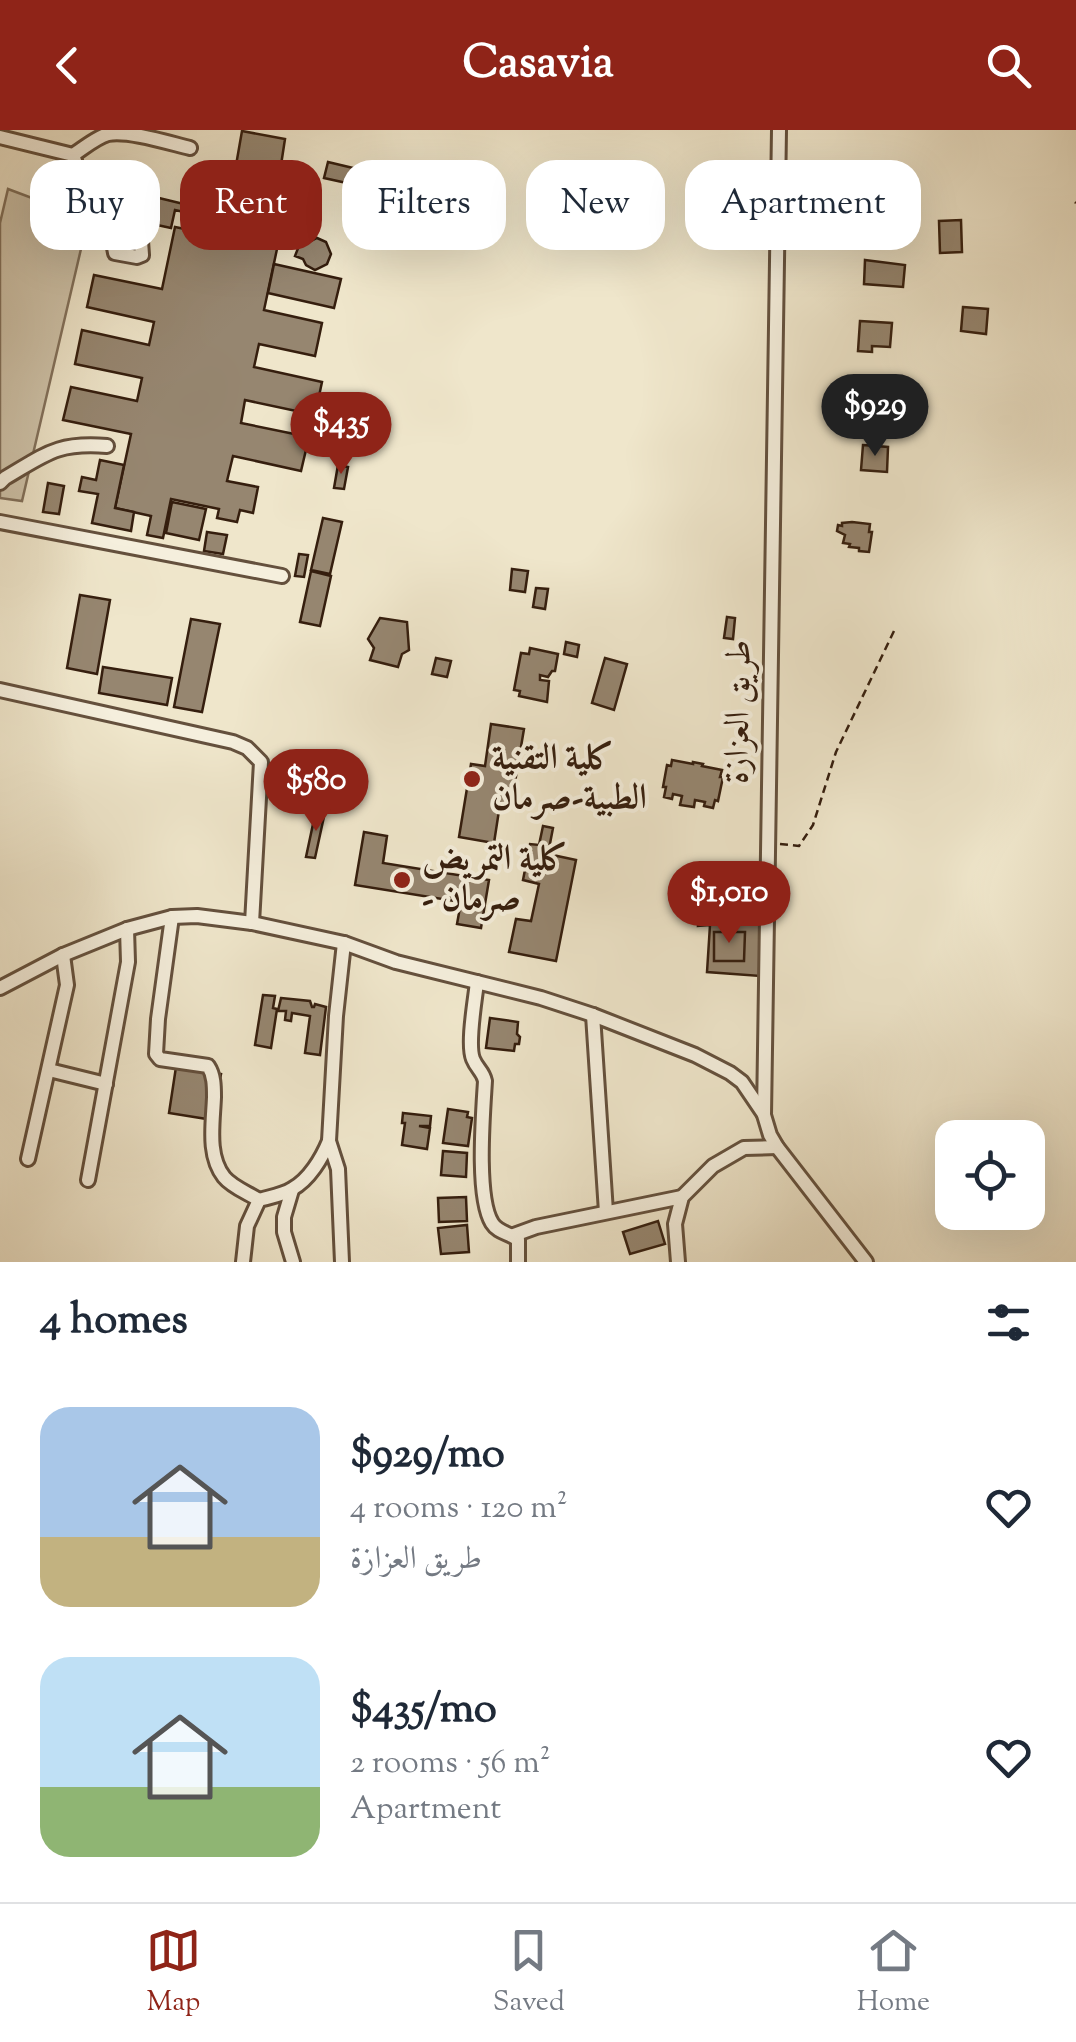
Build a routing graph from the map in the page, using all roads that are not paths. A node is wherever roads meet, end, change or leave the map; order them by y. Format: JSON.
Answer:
{"nodes":[{"id":1,"x":779,"y":130,"type":"edge"},
{"id":2,"x":0,"y":137,"type":"edge"},
{"id":3,"x":190,"y":148,"type":"dead end"},
{"id":4,"x":73,"y":156,"type":"junction"},
{"id":5,"x":75,"y":160,"type":"edge"},
{"id":6,"x":106,"y":446,"type":"dead end"},
{"id":7,"x":0,"y":482,"type":"edge"},
{"id":8,"x":0,"y":522,"type":"edge"},
{"id":9,"x":282,"y":576,"type":"dead end"},
{"id":10,"x":0,"y":690,"type":"edge"},
{"id":11,"x":172,"y":918,"type":"junction"},
{"id":12,"x":252,"y":923,"type":"junction"},
{"id":13,"x":127,"y":929,"type":"junction"},
{"id":14,"x":344,"y":944,"type":"junction"},
{"id":15,"x":63,"y":955,"type":"junction"},
{"id":16,"x":477,"y":982,"type":"junction"},
{"id":17,"x":0,"y":988,"type":"edge"},
{"id":18,"x":593,"y":1016,"type":"junction"},
{"id":19,"x":49,"y":1070,"type":"junction"},
{"id":20,"x":106,"y":1084,"type":"junction"},
{"id":21,"x":764,"y":1115,"type":"junction"},
{"id":22,"x":328,"y":1141,"type":"junction"},
{"id":23,"x":777,"y":1147,"type":"junction"},
{"id":24,"x":28,"y":1159,"type":"dead end"},
{"id":25,"x":88,"y":1180,"type":"dead end"},
{"id":26,"x":292,"y":1190,"type":"junction"},
{"id":27,"x":682,"y":1196,"type":"junction"},
{"id":28,"x":259,"y":1200,"type":"junction"},
{"id":29,"x":606,"y":1212,"type":"junction"},
{"id":30,"x":514,"y":1236,"type":"junction"},
{"id":31,"x":243,"y":1262,"type":"edge"},
{"id":32,"x":292,"y":1262,"type":"edge"},
{"id":33,"x":342,"y":1262,"type":"edge"},
{"id":34,"x":518,"y":1262,"type":"edge"},
{"id":35,"x":678,"y":1262,"type":"edge"},
{"id":36,"x":866,"y":1262,"type":"edge"}],
"edges":[{"from":1,"to":21,"type":"street","name":"طريق العزازة"},
{"from":2,"to":4,"type":"street"},
{"from":3,"to":4,"type":"street"},
{"from":4,"to":5,"type":"street"},
{"from":6,"to":7,"type":"street"},
{"from":8,"to":9,"type":"street"},
{"from":10,"to":12,"type":"street"},
{"from":11,"to":12,"type":"street"},
{"from":11,"to":13,"type":"street"},
{"from":11,"to":28,"type":"street"},
{"from":12,"to":14,"type":"street"},
{"from":13,"to":15,"type":"street"},
{"from":13,"to":20,"type":"street"},
{"from":14,"to":16,"type":"street"},
{"from":14,"to":22,"type":"street"},
{"from":15,"to":17,"type":"street"},
{"from":15,"to":19,"type":"street"},
{"from":16,"to":18,"type":"street"},
{"from":16,"to":30,"type":"street"},
{"from":18,"to":21,"type":"street"},
{"from":18,"to":29,"type":"street"},
{"from":19,"to":20,"type":"street"},
{"from":19,"to":24,"type":"street"},
{"from":20,"to":25,"type":"street"},
{"from":21,"to":23,"type":"street","name":"طريق العزازة"},
{"from":22,"to":26,"type":"street"},
{"from":22,"to":33,"type":"street"},
{"from":23,"to":27,"type":"street"},
{"from":23,"to":36,"type":"street","name":"طريق العزازة"},
{"from":26,"to":28,"type":"street"},
{"from":26,"to":32,"type":"street"},
{"from":27,"to":29,"type":"street"},
{"from":27,"to":35,"type":"street"},
{"from":28,"to":31,"type":"street"},
{"from":29,"to":30,"type":"street"},
{"from":30,"to":34,"type":"street"}]}
